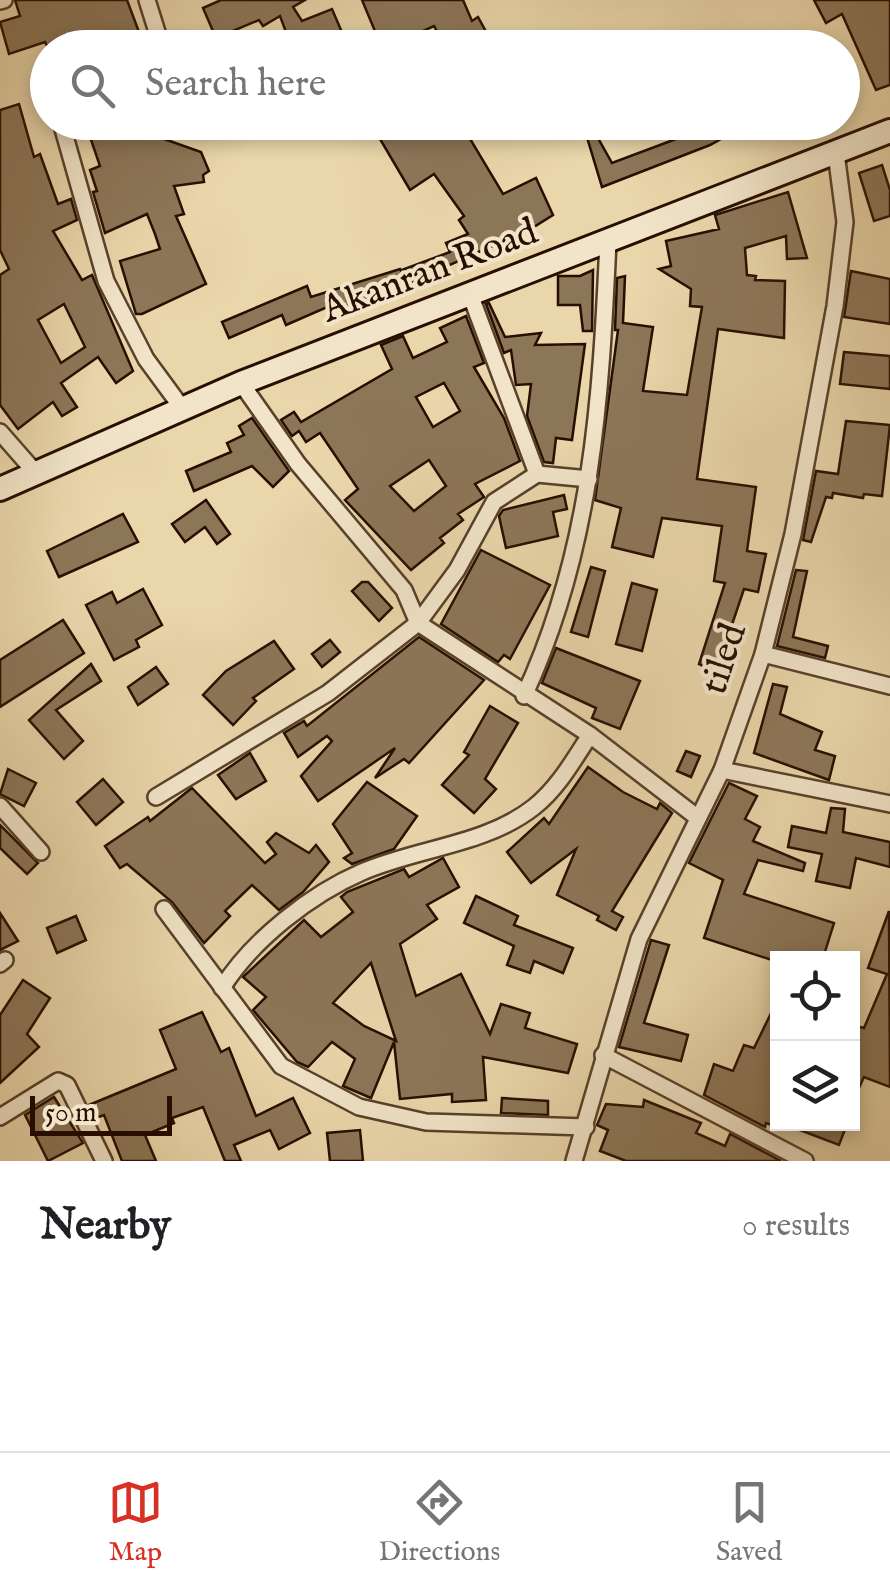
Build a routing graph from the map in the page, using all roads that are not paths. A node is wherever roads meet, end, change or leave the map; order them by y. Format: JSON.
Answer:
{"nodes":[{"id":1,"x":147,"y":0,"type":"edge"},
{"id":2,"x":156,"y":30,"type":"edge"},
{"id":3,"x":890,"y":132,"type":"edge"},
{"id":4,"x":66,"y":140,"type":"edge"},
{"id":5,"x":836,"y":153,"type":"junction"},
{"id":6,"x":608,"y":241,"type":"junction"},
{"id":7,"x":470,"y":294,"type":"junction"},
{"id":8,"x":241,"y":383,"type":"junction"},
{"id":9,"x":182,"y":408,"type":"junction"},
{"id":10,"x":0,"y":432,"type":"edge"},
{"id":11,"x":35,"y":472,"type":"junction"},
{"id":12,"x":537,"y":474,"type":"junction"},
{"id":13,"x":589,"y":479,"type":"junction"},
{"id":14,"x":0,"y":489,"type":"edge"},
{"id":15,"x":418,"y":622,"type":"junction"},
{"id":16,"x":763,"y":654,"type":"junction"},
{"id":17,"x":890,"y":686,"type":"edge"},
{"id":18,"x":524,"y":696,"type":"junction"},
{"id":19,"x":590,"y":736,"type":"junction"},
{"id":20,"x":722,"y":770,"type":"junction"},
{"id":21,"x":156,"y":797,"type":"dead end"},
{"id":22,"x":890,"y":804,"type":"edge"},
{"id":23,"x":0,"y":806,"type":"edge"},
{"id":24,"x":698,"y":818,"type":"junction"},
{"id":25,"x":41,"y":852,"type":"dead end"},
{"id":26,"x":164,"y":909,"type":"dead end"},
{"id":27,"x":222,"y":988,"type":"junction"},
{"id":28,"x":602,"y":1055,"type":"junction"},
{"id":29,"x":0,"y":1116,"type":"edge"},
{"id":30,"x":586,"y":1127,"type":"junction"},
{"id":31,"x":104,"y":1161,"type":"edge"},
{"id":32,"x":574,"y":1161,"type":"edge"},
{"id":33,"x":805,"y":1161,"type":"edge"}],
"edges":[{"from":1,"to":2,"type":"street"},
{"from":3,"to":5,"type":"main road","name":"Akanran Road"},
{"from":4,"to":9,"type":"street"},
{"from":5,"to":6,"type":"main road","name":"Akanran Road"},
{"from":5,"to":16,"type":"street","name":"tiled"},
{"from":6,"to":7,"type":"main road","name":"Akanran Road"},
{"from":6,"to":13,"type":"street"},
{"from":7,"to":8,"type":"main road","name":"Akanran Road"},
{"from":7,"to":12,"type":"street"},
{"from":8,"to":9,"type":"main road","name":"Akanran Road"},
{"from":8,"to":15,"type":"street"},
{"from":9,"to":11,"type":"main road","name":"Akanran Road"},
{"from":10,"to":11,"type":"street"},
{"from":11,"to":14,"type":"main road","name":"Akanran Road"},
{"from":12,"to":13,"type":"street"},
{"from":12,"to":15,"type":"street"},
{"from":13,"to":18,"type":"street"},
{"from":15,"to":18,"type":"street"},
{"from":15,"to":21,"type":"street"},
{"from":16,"to":17,"type":"street"},
{"from":16,"to":20,"type":"street","name":"tiled"},
{"from":18,"to":19,"type":"street"},
{"from":19,"to":24,"type":"street"},
{"from":19,"to":27,"type":"street"},
{"from":20,"to":22,"type":"street"},
{"from":20,"to":24,"type":"street","name":"tiled"},
{"from":23,"to":25,"type":"street"},
{"from":24,"to":28,"type":"street","name":"tiled"},
{"from":26,"to":27,"type":"street"},
{"from":27,"to":30,"type":"street"},
{"from":28,"to":30,"type":"street","name":"tiled"},
{"from":28,"to":33,"type":"street"},
{"from":29,"to":31,"type":"street"},
{"from":30,"to":32,"type":"street","name":"tiled"}]}
